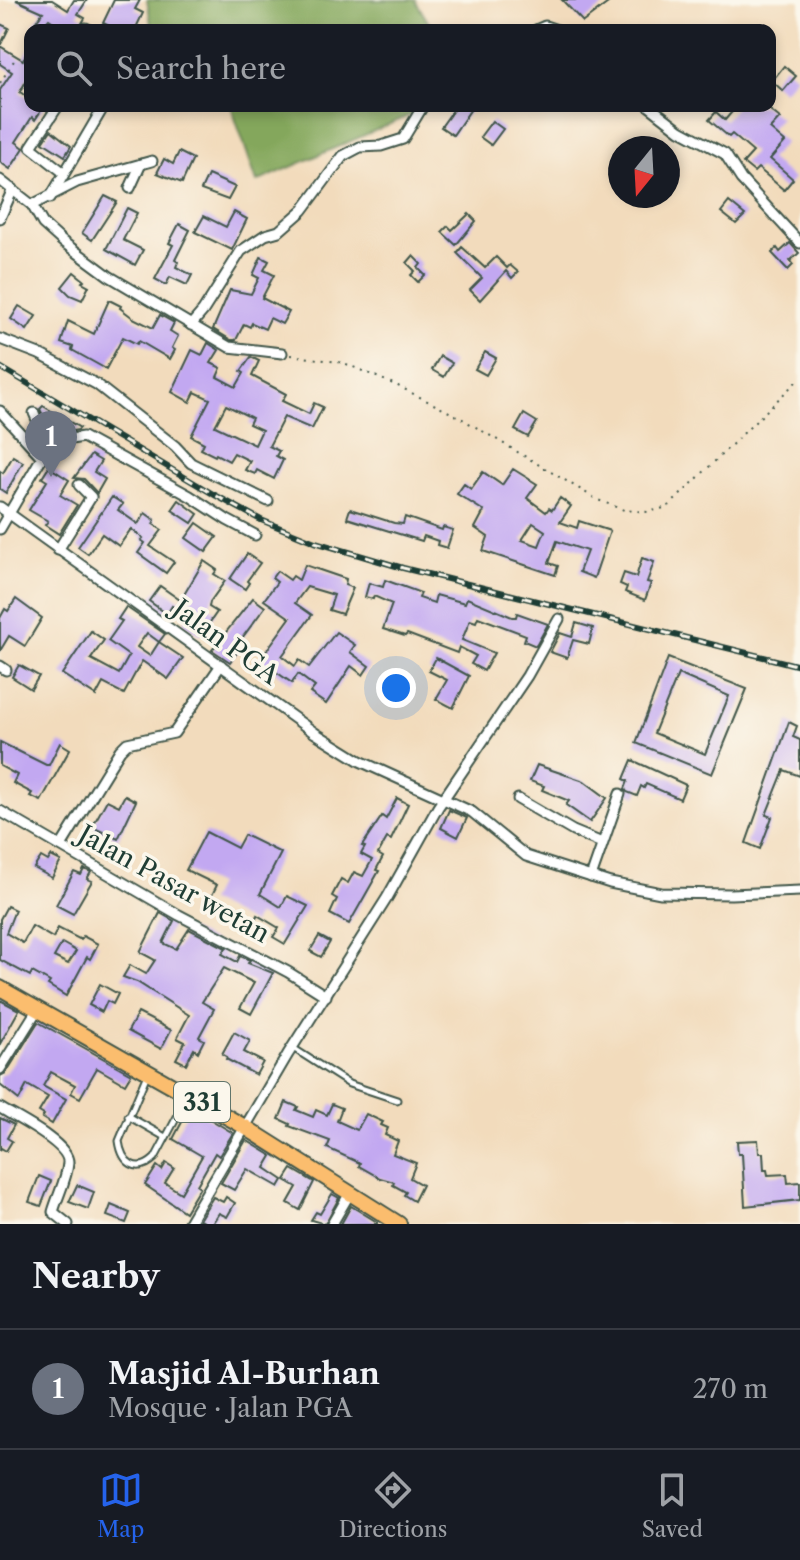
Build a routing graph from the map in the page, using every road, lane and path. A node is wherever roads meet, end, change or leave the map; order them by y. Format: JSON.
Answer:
{"nodes":[{"id":1,"x":15,"y":59,"type":"dead end"},
{"id":2,"x":0,"y":83,"type":"edge"},
{"id":3,"x":54,"y":112,"type":"edge"},
{"id":4,"x":100,"y":112,"type":"edge"},
{"id":5,"x":419,"y":112,"type":"edge"},
{"id":6,"x":657,"y":112,"type":"edge"},
{"id":7,"x":63,"y":172,"type":"junction"},
{"id":8,"x":0,"y":180,"type":"edge"},
{"id":9,"x":130,"y":188,"type":"dead end"},
{"id":10,"x":13,"y":189,"type":"junction"},
{"id":11,"x":50,"y":198,"type":"junction"},
{"id":12,"x":32,"y":205,"type":"junction"},
{"id":13,"x":0,"y":218,"type":"edge"},
{"id":14,"x":800,"y":243,"type":"edge"},
{"id":15,"x":191,"y":325,"type":"junction"},
{"id":16,"x":0,"y":339,"type":"edge"},
{"id":17,"x":282,"y":353,"type":"joint"},
{"id":18,"x":800,"y":378,"type":"edge"},
{"id":19,"x":0,"y":411,"type":"edge"},
{"id":20,"x":34,"y":413,"type":"dead end"},
{"id":21,"x":54,"y":439,"type":"junction"},
{"id":22,"x":42,"y":457,"type":"junction"},
{"id":23,"x":79,"y":485,"type":"dead end"},
{"id":24,"x":268,"y":501,"type":"dead end"},
{"id":25,"x":0,"y":507,"type":"edge"},
{"id":26,"x":9,"y":513,"type":"junction"},
{"id":27,"x":0,"y":529,"type":"edge"},
{"id":28,"x":255,"y":535,"type":"dead end"},
{"id":29,"x":58,"y":550,"type":"junction"},
{"id":30,"x":559,"y":619,"type":"dead end"},
{"id":31,"x":221,"y":665,"type":"junction"},
{"id":32,"x":620,"y":794,"type":"dead end"},
{"id":33,"x":440,"y":797,"type":"junction"},
{"id":34,"x":518,"y":799,"type":"dead end"},
{"id":35,"x":0,"y":811,"type":"edge"},
{"id":36,"x":602,"y":843,"type":"junction"},
{"id":37,"x":61,"y":846,"type":"junction"},
{"id":38,"x":591,"y":877,"type":"junction"},
{"id":39,"x":800,"y":891,"type":"edge"},
{"id":40,"x":0,"y":988,"type":"edge"},
{"id":41,"x":326,"y":996,"type":"junction"},
{"id":42,"x":37,"y":1010,"type":"junction"},
{"id":43,"x":293,"y":1048,"type":"junction"},
{"id":44,"x":0,"y":1069,"type":"edge"},
{"id":45,"x":148,"y":1071,"type":"junction"},
{"id":46,"x":189,"y":1095,"type":"junction"},
{"id":47,"x":397,"y":1100,"type":"dead end"},
{"id":48,"x":0,"y":1108,"type":"edge"},
{"id":49,"x":128,"y":1116,"type":"junction"},
{"id":50,"x":245,"y":1127,"type":"junction"},
{"id":51,"x":165,"y":1137,"type":"junction"},
{"id":52,"x":350,"y":1193,"type":"junction"},
{"id":53,"x":68,"y":1224,"type":"edge"},
{"id":54,"x":188,"y":1224,"type":"edge"},
{"id":55,"x":332,"y":1224,"type":"edge"},
{"id":56,"x":399,"y":1224,"type":"edge"}],
"edges":[{"from":1,"to":2,"type":"path"},
{"from":3,"to":7,"type":"street"},
{"from":4,"to":7,"type":"street"},
{"from":5,"to":15,"type":"street"},
{"from":6,"to":14,"type":"street"},
{"from":7,"to":11,"type":"street"},
{"from":8,"to":10,"type":"street"},
{"from":9,"to":11,"type":"street"},
{"from":10,"to":12,"type":"street"},
{"from":10,"to":13,"type":"street"},
{"from":11,"to":12,"type":"street"},
{"from":12,"to":15,"type":"street"},
{"from":15,"to":17,"type":"street"},
{"from":16,"to":24,"type":"street"},
{"from":17,"to":18,"type":"path"},
{"from":19,"to":22,"type":"street"},
{"from":20,"to":21,"type":"street"},
{"from":21,"to":22,"type":"street"},
{"from":21,"to":28,"type":"street"},
{"from":22,"to":26,"type":"street"},
{"from":23,"to":29,"type":"street"},
{"from":25,"to":26,"type":"street","name":"Jalan PGA"},
{"from":26,"to":27,"type":"street"},
{"from":26,"to":29,"type":"street","name":"Jalan PGA"},
{"from":29,"to":31,"type":"street","name":"Jalan PGA"},
{"from":30,"to":33,"type":"street"},
{"from":31,"to":33,"type":"street","name":"Jalan PGA"},
{"from":31,"to":37,"type":"street"},
{"from":32,"to":36,"type":"street"},
{"from":33,"to":38,"type":"street","name":"Jalan PGA"},
{"from":33,"to":41,"type":"street"},
{"from":34,"to":36,"type":"street"},
{"from":35,"to":37,"type":"street","name":"Jalan Pasar wetan"},
{"from":36,"to":38,"type":"street"},
{"from":37,"to":41,"type":"street","name":"Jalan Pasar wetan"},
{"from":38,"to":39,"type":"street","name":"Jalan PGA"},
{"from":40,"to":42,"type":"main road","number":"331"},
{"from":41,"to":43,"type":"street"},
{"from":42,"to":44,"type":"street"},
{"from":42,"to":45,"type":"main road","number":"331"},
{"from":43,"to":47,"type":"lane"},
{"from":43,"to":50,"type":"street"},
{"from":45,"to":46,"type":"main road","number":"331"},
{"from":45,"to":49,"type":"lane"},
{"from":46,"to":50,"type":"main road","number":"331"},
{"from":46,"to":51,"type":"lane"},
{"from":48,"to":53,"type":"street"},
{"from":49,"to":51,"type":"lane"},
{"from":49,"to":51,"type":"lane"},
{"from":50,"to":52,"type":"main road","number":"331"},
{"from":50,"to":54,"type":"street"},
{"from":52,"to":55,"type":"street"},
{"from":52,"to":56,"type":"main road","number":"331"}]}
